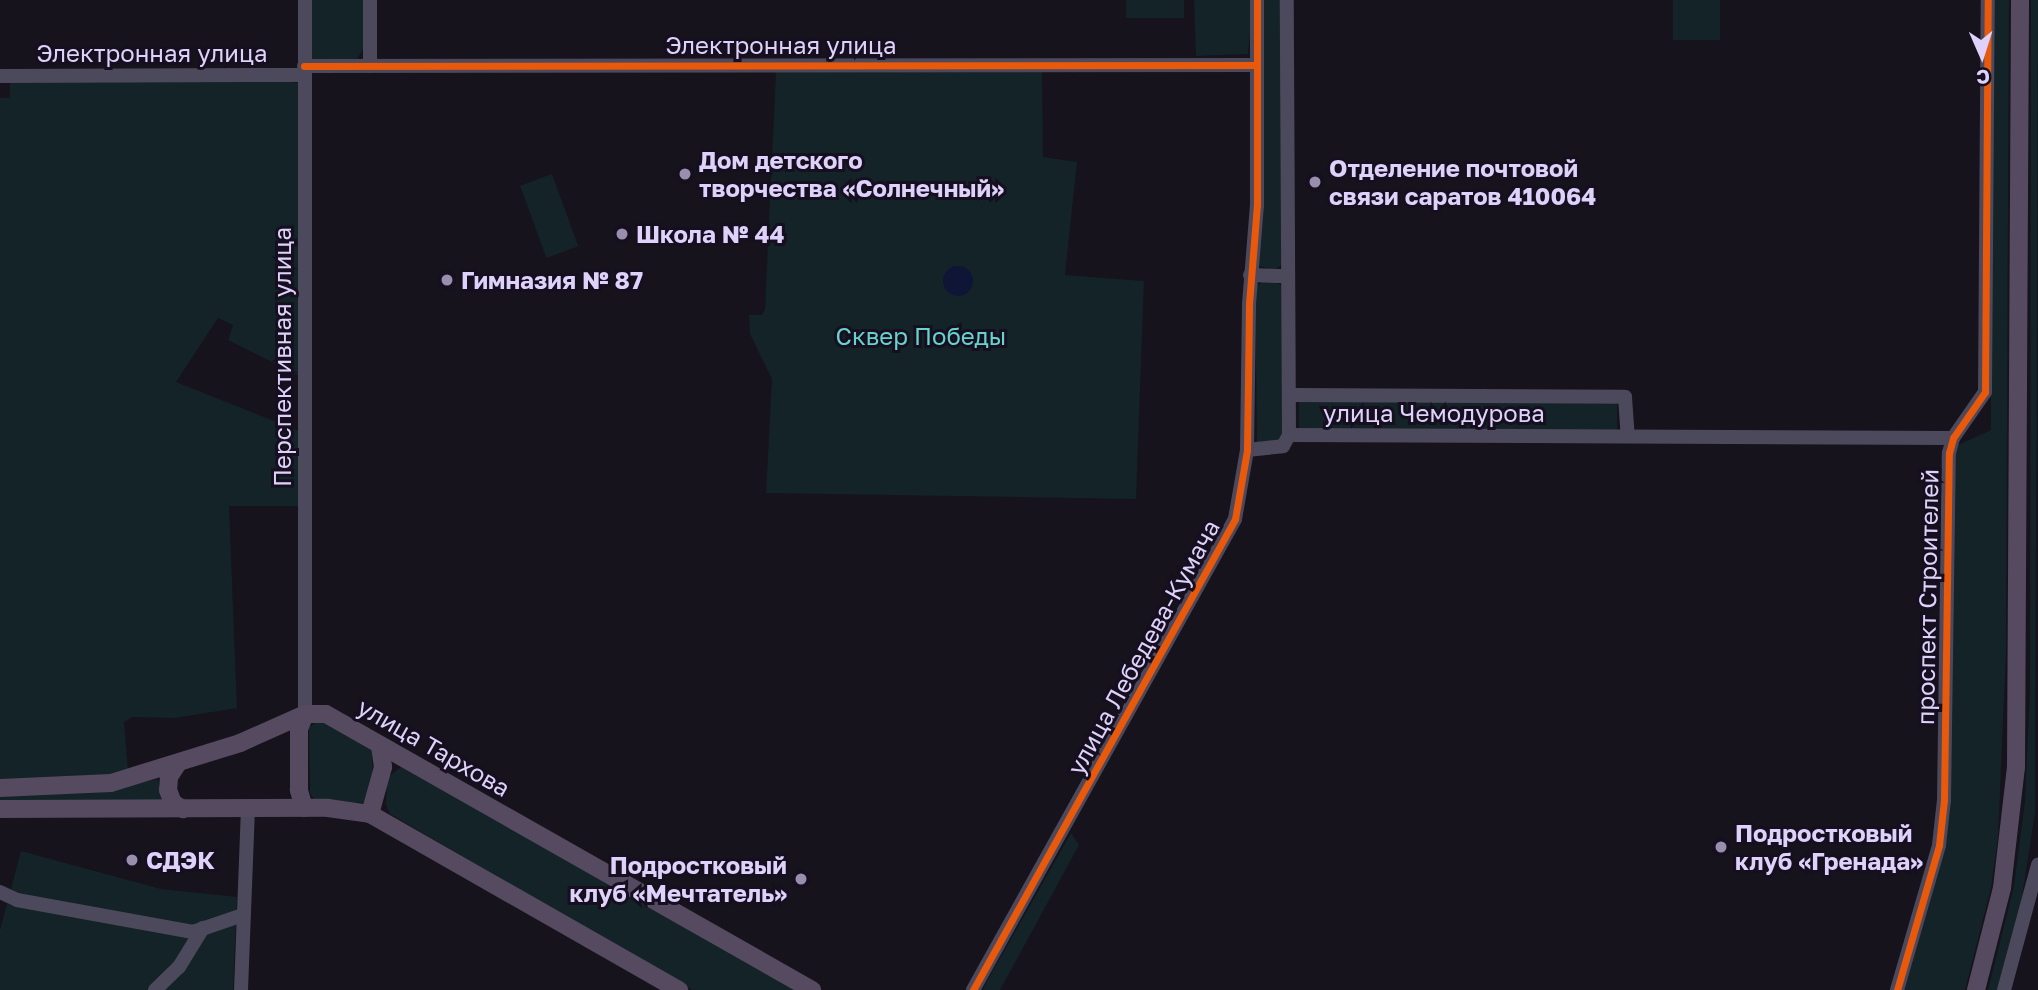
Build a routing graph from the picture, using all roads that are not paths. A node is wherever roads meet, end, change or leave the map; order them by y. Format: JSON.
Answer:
{"nodes":[{"id":1,"x":305,"y":0,"type":"edge"},
{"id":2,"x":370,"y":0,"type":"edge"},
{"id":3,"x":1257,"y":0,"type":"edge"},
{"id":4,"x":1287,"y":0,"type":"edge"},
{"id":5,"x":1988,"y":0,"type":"edge"},
{"id":6,"x":2020,"y":0,"type":"edge"},
{"id":7,"x":1257,"y":65,"type":"junction"},
{"id":8,"x":370,"y":66,"type":"junction"},
{"id":9,"x":304,"y":70,"type":"junction"},
{"id":10,"x":0,"y":76,"type":"edge"},
{"id":11,"x":1250,"y":275,"type":"junction"},
{"id":12,"x":1287,"y":276,"type":"junction"},
{"id":13,"x":1291,"y":395,"type":"junction"},
{"id":14,"x":1289,"y":435,"type":"junction"},
{"id":15,"x":1628,"y":436,"type":"junction"},
{"id":16,"x":1952,"y":438,"type":"junction"},
{"id":17,"x":1247,"y":450,"type":"junction"},
{"id":18,"x":305,"y":714,"type":"junction"},
{"id":19,"x":380,"y":744,"type":"junction"},
{"id":20,"x":178,"y":763,"type":"junction"},
{"id":21,"x":0,"y":788,"type":"edge"},
{"id":22,"x":304,"y":808,"type":"junction"},
{"id":23,"x":0,"y":809,"type":"edge"},
{"id":24,"x":183,"y":809,"type":"junction"},
{"id":25,"x":248,"y":809,"type":"junction"},
{"id":26,"x":370,"y":814,"type":"junction"},
{"id":27,"x":2038,"y":865,"type":"edge"},
{"id":28,"x":0,"y":892,"type":"edge"},
{"id":29,"x":243,"y":915,"type":"junction"},
{"id":30,"x":203,"y":928,"type":"junction"},
{"id":31,"x":155,"y":990,"type":"edge"},
{"id":32,"x":241,"y":990,"type":"edge"},
{"id":33,"x":679,"y":990,"type":"edge"},
{"id":34,"x":812,"y":990,"type":"edge"},
{"id":35,"x":973,"y":990,"type":"edge"},
{"id":36,"x":1898,"y":990,"type":"edge"},
{"id":37,"x":1976,"y":990,"type":"edge"},
{"id":38,"x":2004,"y":990,"type":"edge"}],
"edges":[{"from":1,"to":9,"type":"street","name":"Перспективная улица"},
{"from":2,"to":8,"type":"street"},
{"from":3,"to":7,"type":"street","name":"улица Лебедева-Кумача"},
{"from":4,"to":12,"type":"street"},
{"from":5,"to":16,"type":"street","name":"проспект Строителей"},
{"from":6,"to":37,"type":"main road"},
{"from":7,"to":8,"type":"street","name":"Электронная улица"},
{"from":7,"to":11,"type":"street","name":"улица Лебедева-Кумача"},
{"from":8,"to":9,"type":"street","name":"Электронная улица"},
{"from":9,"to":10,"type":"street","name":"Электронная улица"},
{"from":9,"to":18,"type":"street","name":"Перспективная улица"},
{"from":11,"to":12,"type":"street"},
{"from":11,"to":17,"type":"street","name":"улица Лебедева-Кумача"},
{"from":12,"to":13,"type":"street"},
{"from":13,"to":14,"type":"street"},
{"from":13,"to":15,"type":"street","name":"улица Чемодурова"},
{"from":14,"to":15,"type":"street","name":"улица Чемодурова"},
{"from":14,"to":17,"type":"street","name":"улица Чемодурова"},
{"from":15,"to":16,"type":"street","name":"улица Чемодурова"},
{"from":16,"to":36,"type":"street","name":"проспект Строителей"},
{"from":17,"to":35,"type":"street","name":"улица Лебедева-Кумача"},
{"from":18,"to":19,"type":"main road","name":"улица Тархова"},
{"from":18,"to":20,"type":"main road"},
{"from":18,"to":22,"type":"main road"},
{"from":19,"to":26,"type":"main road"},
{"from":19,"to":34,"type":"main road","name":"улица Тархова"},
{"from":20,"to":21,"type":"main road"},
{"from":20,"to":24,"type":"main road"},
{"from":22,"to":25,"type":"main road"},
{"from":22,"to":26,"type":"main road"},
{"from":23,"to":24,"type":"main road"},
{"from":24,"to":25,"type":"main road"},
{"from":25,"to":29,"type":"street"},
{"from":26,"to":33,"type":"main road"},
{"from":27,"to":38,"type":"street"},
{"from":28,"to":30,"type":"street"},
{"from":29,"to":30,"type":"street"},
{"from":29,"to":32,"type":"street"},
{"from":30,"to":31,"type":"street"}]}
